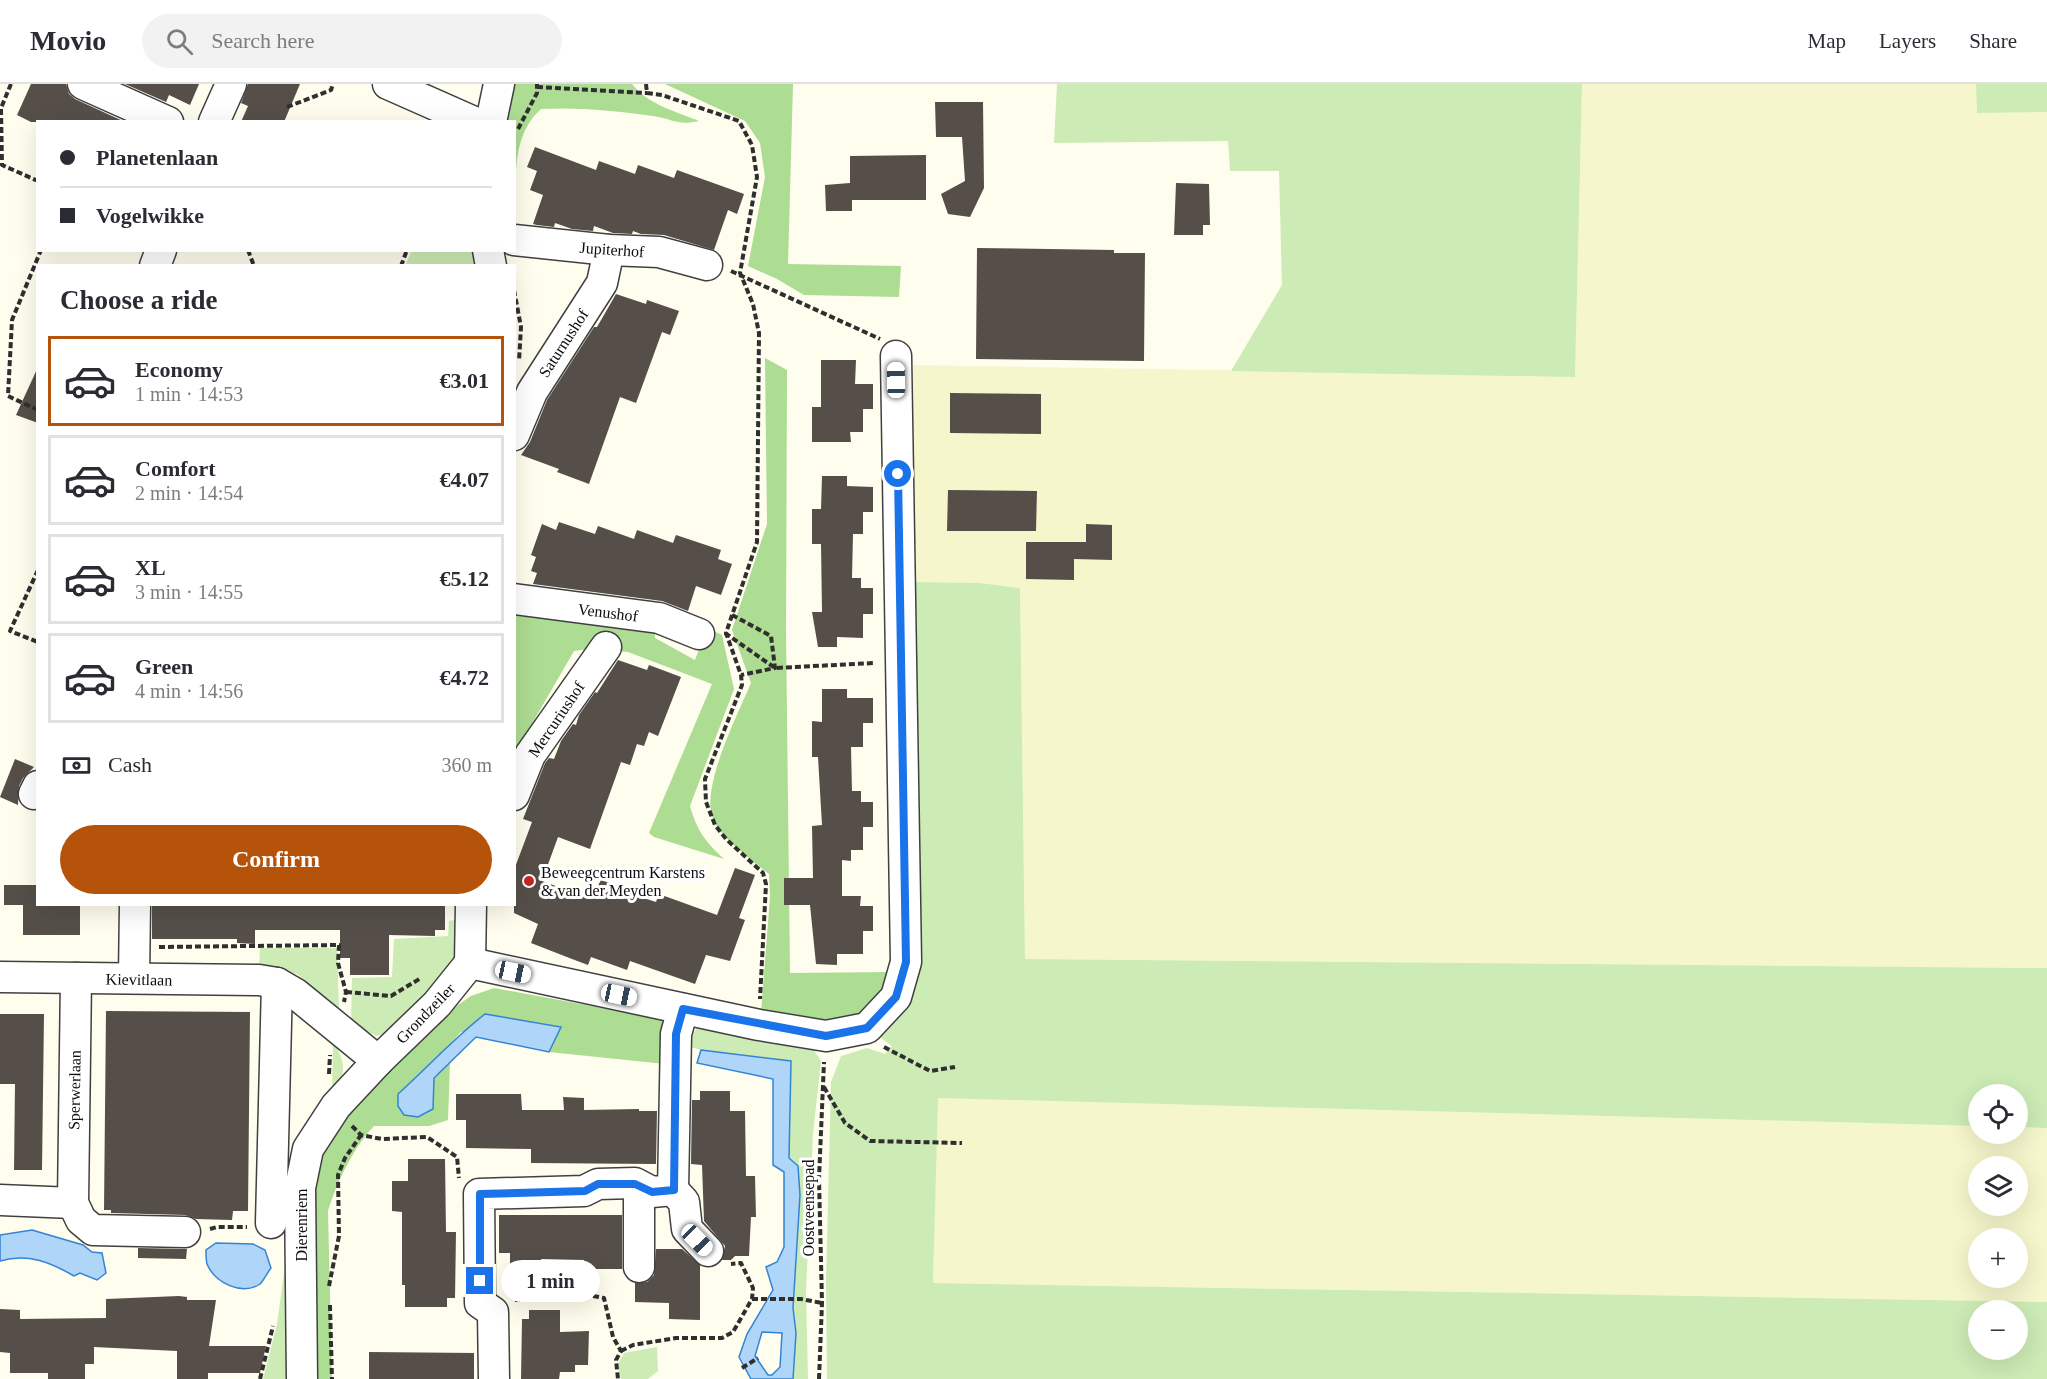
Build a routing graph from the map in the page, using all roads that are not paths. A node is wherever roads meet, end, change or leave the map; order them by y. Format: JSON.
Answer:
{"nodes":[{"id":1,"x":83,"y":84,"type":"edge"},
{"id":2,"x":231,"y":84,"type":"edge"},
{"id":3,"x":388,"y":84,"type":"edge"},
{"id":4,"x":499,"y":84,"type":"edge"},
{"id":5,"x":461,"y":119,"type":"edge"},
{"id":6,"x":164,"y":120,"type":"edge"},
{"id":7,"x":215,"y":120,"type":"edge"},
{"id":8,"x":492,"y":120,"type":"edge"},
{"id":9,"x":516,"y":240,"type":"edge"},
{"id":10,"x":609,"y":250,"type":"junction"},
{"id":11,"x":708,"y":265,"type":"dead end"},
{"id":12,"x":896,"y":356,"type":"road end"},
{"id":13,"x":516,"y":430,"type":"edge"},
{"id":14,"x":516,"y":599,"type":"edge"},
{"id":15,"x":713,"y":634,"type":"road end"},
{"id":16,"x":606,"y":647,"type":"dead end"},
{"id":17,"x":516,"y":790,"type":"edge"},
{"id":18,"x":135,"y":906,"type":"edge"},
{"id":19,"x":471,"y":906,"type":"edge"},
{"id":20,"x":470,"y":963,"type":"junction"},
{"id":21,"x":0,"y":977,"type":"edge"},
{"id":22,"x":76,"y":978,"type":"junction"},
{"id":23,"x":134,"y":978,"type":"junction"},
{"id":24,"x":277,"y":983,"type":"junction"},
{"id":25,"x":683,"y":1009,"type":"junction"},
{"id":26,"x":378,"y":1061,"type":"junction"},
{"id":27,"x":639,"y":1186,"type":"junction"},
{"id":28,"x":674,"y":1190,"type":"junction"},
{"id":29,"x":0,"y":1200,"type":"edge"},
{"id":30,"x":73,"y":1203,"type":"junction"},
{"id":31,"x":261,"y":1225,"type":"road end"},
{"id":32,"x":185,"y":1232,"type":"road end"},
{"id":33,"x":708,"y":1251,"type":"road end"},
{"id":34,"x":639,"y":1267,"type":"dead end"},
{"id":35,"x":302,"y":1379,"type":"edge"},
{"id":36,"x":494,"y":1379,"type":"edge"}],
"edges":[{"from":1,"to":6,"type":"street"},
{"from":2,"to":7,"type":"street"},
{"from":3,"to":5,"type":"street"},
{"from":4,"to":8,"type":"street"},
{"from":9,"to":10,"type":"street","name":"Jupiterhof"},
{"from":10,"to":11,"type":"street","name":"Jupiterhof"},
{"from":10,"to":13,"type":"street","name":"Saturnushof"},
{"from":12,"to":25,"type":"street"},
{"from":14,"to":15,"type":"street","name":"Venushof"},
{"from":16,"to":17,"type":"street","name":"Mercuriushof"},
{"from":18,"to":23,"type":"street"},
{"from":19,"to":20,"type":"street"},
{"from":20,"to":25,"type":"street"},
{"from":20,"to":26,"type":"street","name":"Grondzeiler"},
{"from":21,"to":22,"type":"street","name":"Kievitlaan"},
{"from":22,"to":23,"type":"street","name":"Kievitlaan"},
{"from":22,"to":30,"type":"street","name":"Sperwerlaan"},
{"from":23,"to":24,"type":"street","name":"Kievitlaan"},
{"from":24,"to":26,"type":"street","name":"Kievitlaan"},
{"from":24,"to":31,"type":"street"},
{"from":25,"to":28,"type":"street"},
{"from":26,"to":35,"type":"street","name":"Dierenriem"},
{"from":27,"to":28,"type":"street"},
{"from":27,"to":34,"type":"street"},
{"from":27,"to":36,"type":"street"},
{"from":28,"to":33,"type":"street"},
{"from":29,"to":30,"type":"street"},
{"from":30,"to":32,"type":"street"}]}
